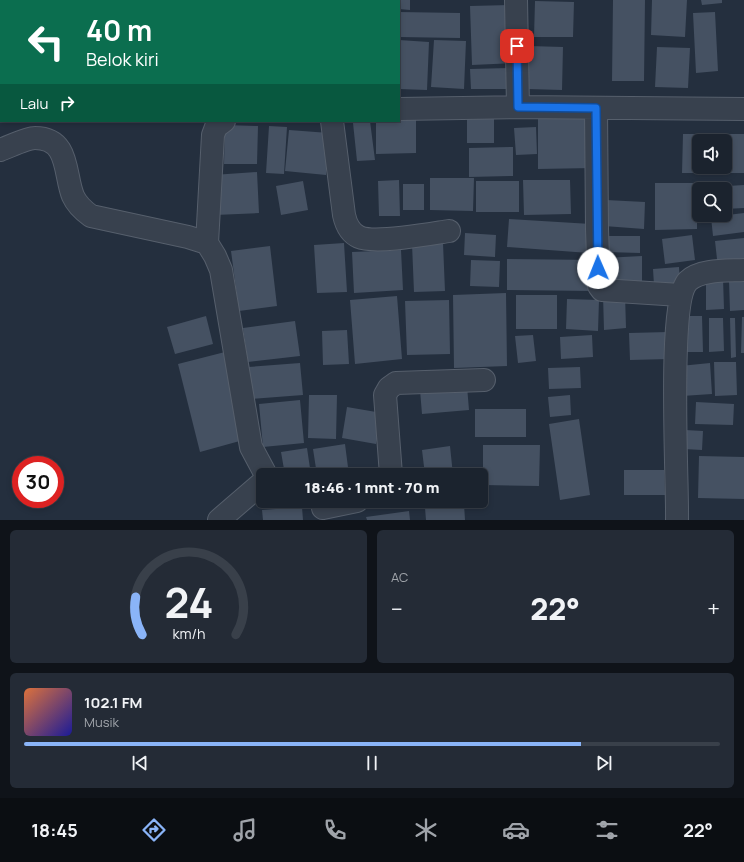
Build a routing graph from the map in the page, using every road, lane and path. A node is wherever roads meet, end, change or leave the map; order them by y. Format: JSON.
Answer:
{"nodes":[{"id":1,"x":516,"y":0,"type":"edge"},
{"id":2,"x":518,"y":107,"type":"junction"},
{"id":3,"x":596,"y":108,"type":"junction"},
{"id":4,"x":400,"y":109,"type":"edge"},
{"id":5,"x":744,"y":109,"type":"edge"},
{"id":6,"x":223,"y":122,"type":"edge"},
{"id":7,"x":332,"y":122,"type":"edge"},
{"id":8,"x":0,"y":150,"type":"edge"},
{"id":9,"x":449,"y":231,"type":"dead end"},
{"id":10,"x":207,"y":243,"type":"junction"},
{"id":11,"x":744,"y":270,"type":"edge"},
{"id":12,"x":680,"y":295,"type":"junction"},
{"id":13,"x":484,"y":380,"type":"dead end"},
{"id":14,"x":262,"y":468,"type":"edge"},
{"id":15,"x":390,"y":468,"type":"edge"},
{"id":16,"x":256,"y":488,"type":"edge"},
{"id":17,"x":219,"y":520,"type":"edge"},
{"id":18,"x":677,"y":520,"type":"edge"}],
"edges":[{"from":1,"to":2,"type":"street"},
{"from":2,"to":3,"type":"street"},
{"from":2,"to":4,"type":"street"},
{"from":3,"to":5,"type":"street"},
{"from":3,"to":12,"type":"street"},
{"from":6,"to":10,"type":"street"},
{"from":7,"to":9,"type":"street"},
{"from":8,"to":10,"type":"street"},
{"from":10,"to":14,"type":"street"},
{"from":11,"to":12,"type":"street"},
{"from":12,"to":18,"type":"street"},
{"from":13,"to":15,"type":"street"},
{"from":16,"to":17,"type":"street"}]}
